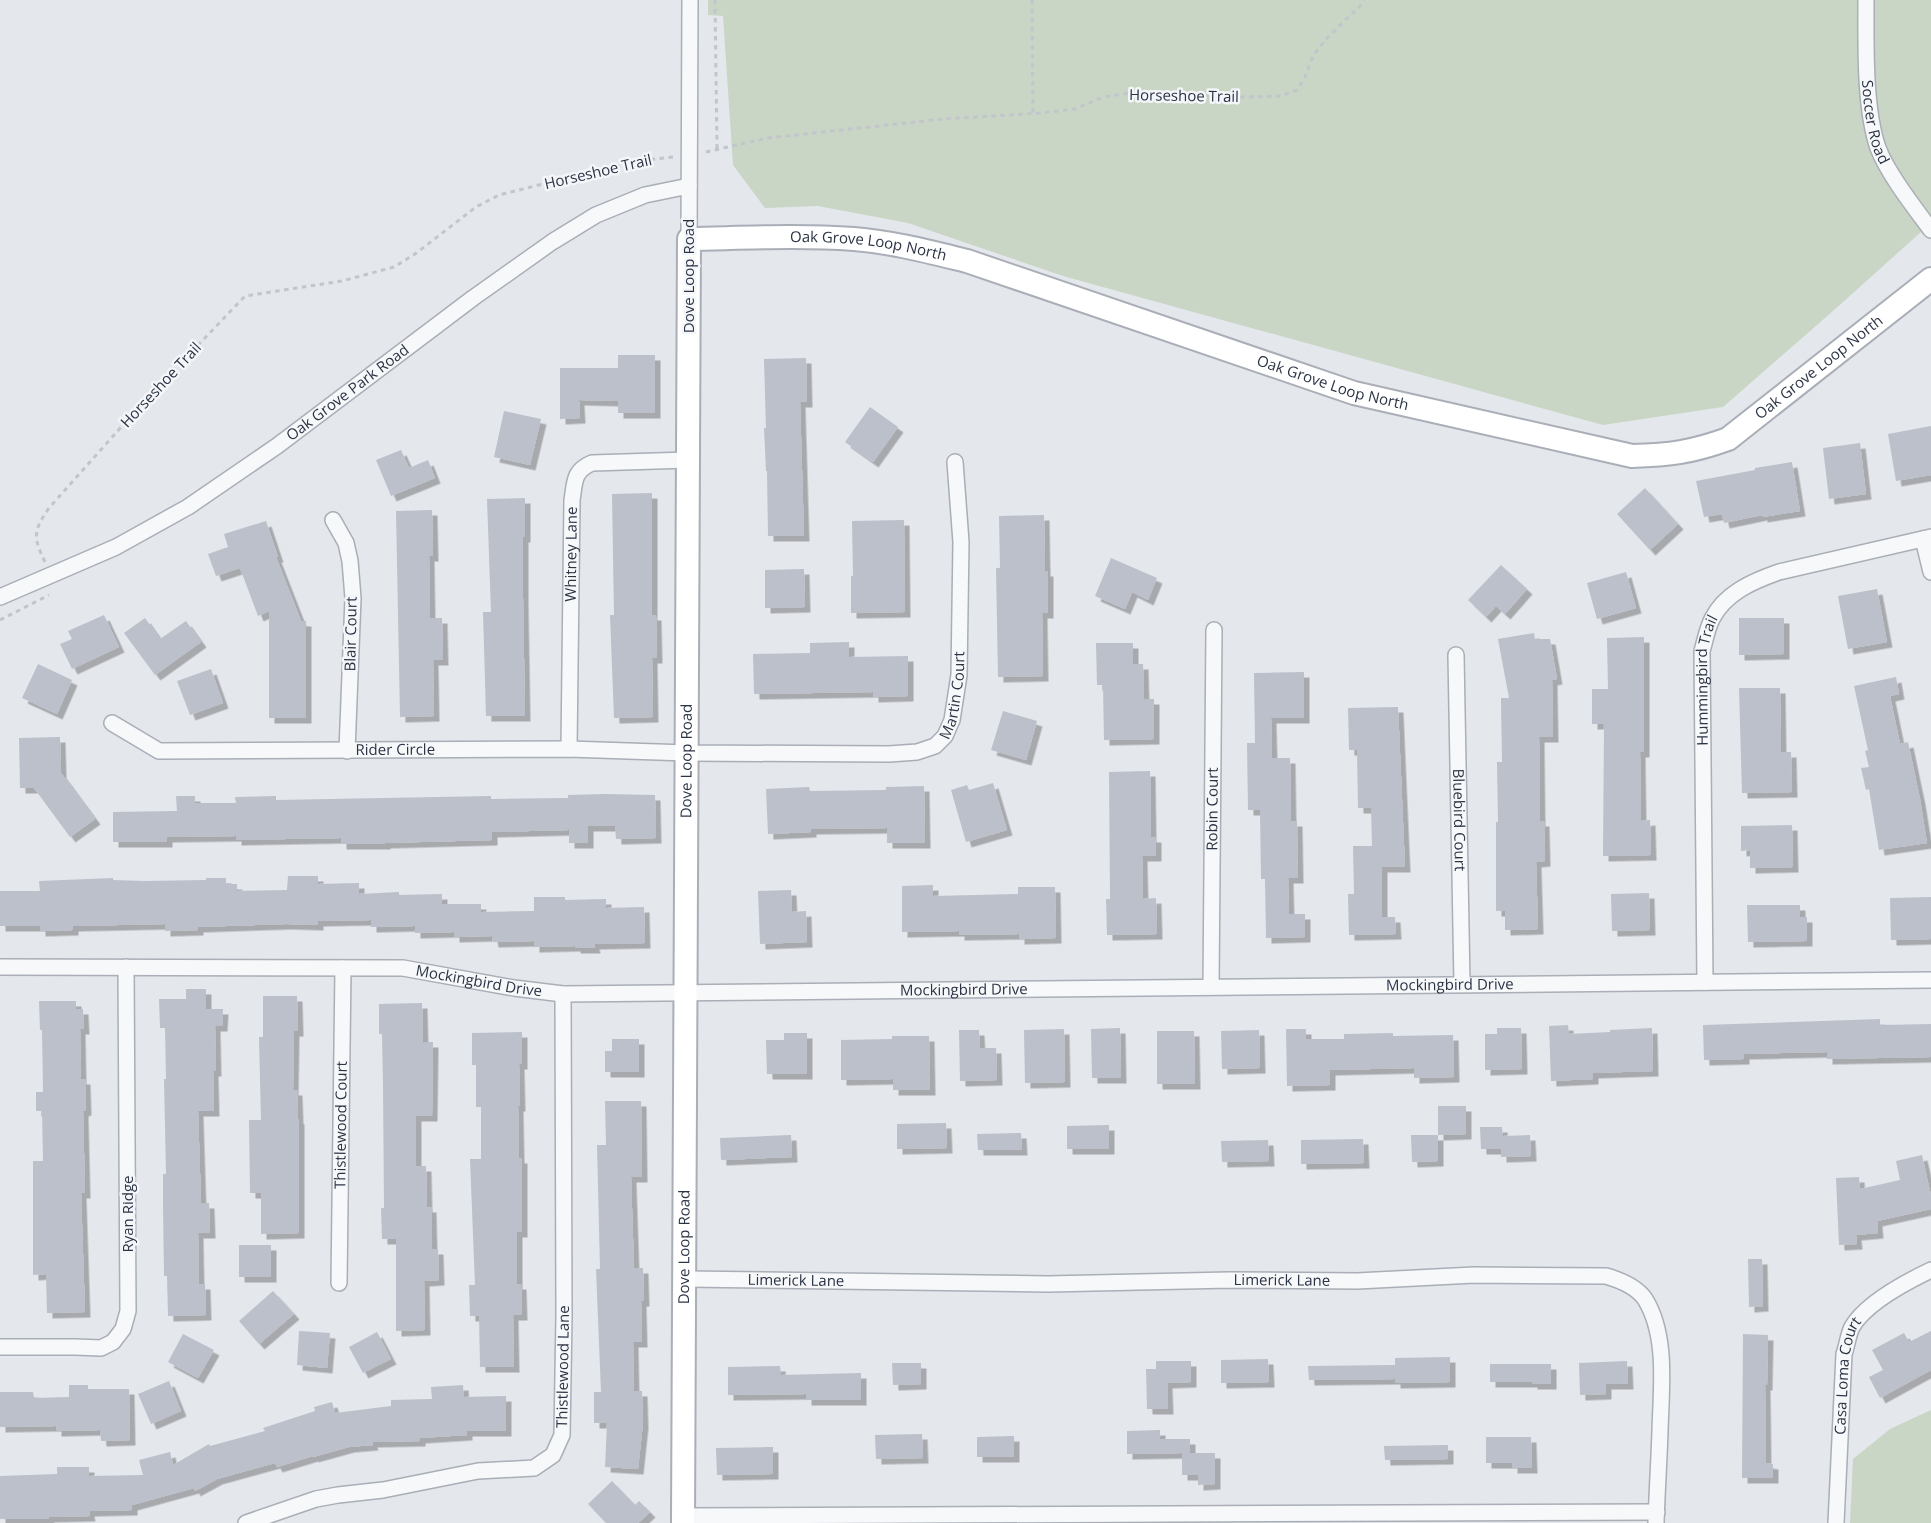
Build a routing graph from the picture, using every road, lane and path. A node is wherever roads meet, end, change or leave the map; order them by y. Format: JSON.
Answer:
{"nodes":[{"id":1,"x":690,"y":0,"type":"edge"},
{"id":2,"x":716,"y":0,"type":"edge"},
{"id":3,"x":1032,"y":0,"type":"edge"},
{"id":4,"x":1364,"y":0,"type":"edge"},
{"id":5,"x":1866,"y":0,"type":"edge"},
{"id":6,"x":1033,"y":114,"type":"junction"},
{"id":7,"x":717,"y":149,"type":"junction"},
{"id":8,"x":689,"y":155,"type":"junction"},
{"id":9,"x":689,"y":186,"type":"junction"},
{"id":10,"x":1931,"y":230,"type":"edge"},
{"id":11,"x":689,"y":239,"type":"junction"},
{"id":12,"x":1931,"y":279,"type":"edge"},
{"id":13,"x":688,"y":460,"type":"junction"},
{"id":14,"x":955,"y":462,"type":"dead end"},
{"id":15,"x":333,"y":520,"type":"dead end"},
{"id":16,"x":1927,"y":538,"type":"edge"},
{"id":17,"x":1931,"y":572,"type":"edge"},
{"id":18,"x":51,"y":575,"type":"junction"},
{"id":19,"x":2,"y":592,"type":"edge"},
{"id":20,"x":0,"y":620,"type":"edge"},
{"id":21,"x":1214,"y":630,"type":"dead end"},
{"id":22,"x":1455,"y":655,"type":"dead end"},
{"id":23,"x":112,"y":723,"type":"dead end"},
{"id":24,"x":569,"y":749,"type":"junction"},
{"id":25,"x":347,"y":751,"type":"junction"},
{"id":26,"x":687,"y":753,"type":"junction"},
{"id":27,"x":0,"y":967,"type":"edge"},
{"id":28,"x":126,"y":967,"type":"junction"},
{"id":29,"x":343,"y":968,"type":"junction"},
{"id":30,"x":1931,"y":980,"type":"edge"},
{"id":31,"x":1705,"y":982,"type":"junction"},
{"id":32,"x":1461,"y":984,"type":"junction"},
{"id":33,"x":1211,"y":987,"type":"junction"},
{"id":34,"x":686,"y":992,"type":"junction"},
{"id":35,"x":562,"y":994,"type":"junction"},
{"id":36,"x":1931,"y":1270,"type":"edge"},
{"id":37,"x":685,"y":1279,"type":"junction"},
{"id":38,"x":339,"y":1283,"type":"dead end"},
{"id":39,"x":0,"y":1347,"type":"edge"},
{"id":40,"x":1657,"y":1517,"type":"edge"},
{"id":41,"x":683,"y":1519,"type":"edge"},
{"id":42,"x":246,"y":1523,"type":"edge"},
{"id":43,"x":1836,"y":1523,"type":"edge"}],
"edges":[{"from":1,"to":8,"type":"street","name":"Dove Loop Road"},
{"from":2,"to":7,"type":"path"},
{"from":3,"to":6,"type":"path"},
{"from":4,"to":6,"type":"path","name":"Horseshoe Trail"},
{"from":5,"to":10,"type":"street","name":"Soccer Road"},
{"from":6,"to":7,"type":"path","name":"Horseshoe Trail"},
{"from":7,"to":8,"type":"path","name":"Horseshoe Trail"},
{"from":8,"to":9,"type":"street","name":"Dove Loop Road"},
{"from":8,"to":18,"type":"path","name":"Horseshoe Trail"},
{"from":9,"to":11,"type":"street","name":"Dove Loop Road"},
{"from":9,"to":18,"type":"street","name":"Oak Grove Park Road"},
{"from":11,"to":12,"type":"street","name":"Oak Grove Loop North"},
{"from":11,"to":13,"type":"street","name":"Dove Loop Road"},
{"from":13,"to":24,"type":"street","name":"Whitney Lane"},
{"from":13,"to":26,"type":"street","name":"Dove Loop Road"},
{"from":14,"to":26,"type":"street","name":"Martin Court"},
{"from":15,"to":25,"type":"street","name":"Blair Court"},
{"from":16,"to":17,"type":"street"},
{"from":16,"to":31,"type":"street","name":"Hummingbird Trail"},
{"from":18,"to":19,"type":"street","name":"Oak Grove Park Road"},
{"from":18,"to":20,"type":"path"},
{"from":21,"to":33,"type":"street","name":"Robin Court"},
{"from":22,"to":32,"type":"street","name":"Bluebird Court"},
{"from":23,"to":25,"type":"street","name":"Rider Circle"},
{"from":24,"to":25,"type":"street","name":"Rider Circle"},
{"from":24,"to":26,"type":"street","name":"Rider Circle"},
{"from":26,"to":34,"type":"street","name":"Dove Loop Road"},
{"from":27,"to":28,"type":"street","name":"Mockingbird Drive"},
{"from":28,"to":29,"type":"street","name":"Mockingbird Drive"},
{"from":28,"to":39,"type":"street","name":"Ryan Ridge"},
{"from":29,"to":35,"type":"street","name":"Mockingbird Drive"},
{"from":29,"to":38,"type":"street","name":"Thistlewood Court"},
{"from":30,"to":31,"type":"street","name":"Mockingbird Drive"},
{"from":31,"to":32,"type":"street","name":"Mockingbird Drive"},
{"from":32,"to":33,"type":"street","name":"Mockingbird Drive"},
{"from":33,"to":34,"type":"street","name":"Mockingbird Drive"},
{"from":34,"to":35,"type":"street","name":"Mockingbird Drive"},
{"from":34,"to":37,"type":"street","name":"Dove Loop Road"},
{"from":35,"to":42,"type":"street","name":"Thistlewood Lane"},
{"from":36,"to":43,"type":"street","name":"Casa Loma Court"},
{"from":37,"to":40,"type":"street","name":"Limerick Lane"},
{"from":37,"to":41,"type":"street","name":"Dove Loop Road"},
{"from":40,"to":41,"type":"street"}]}
